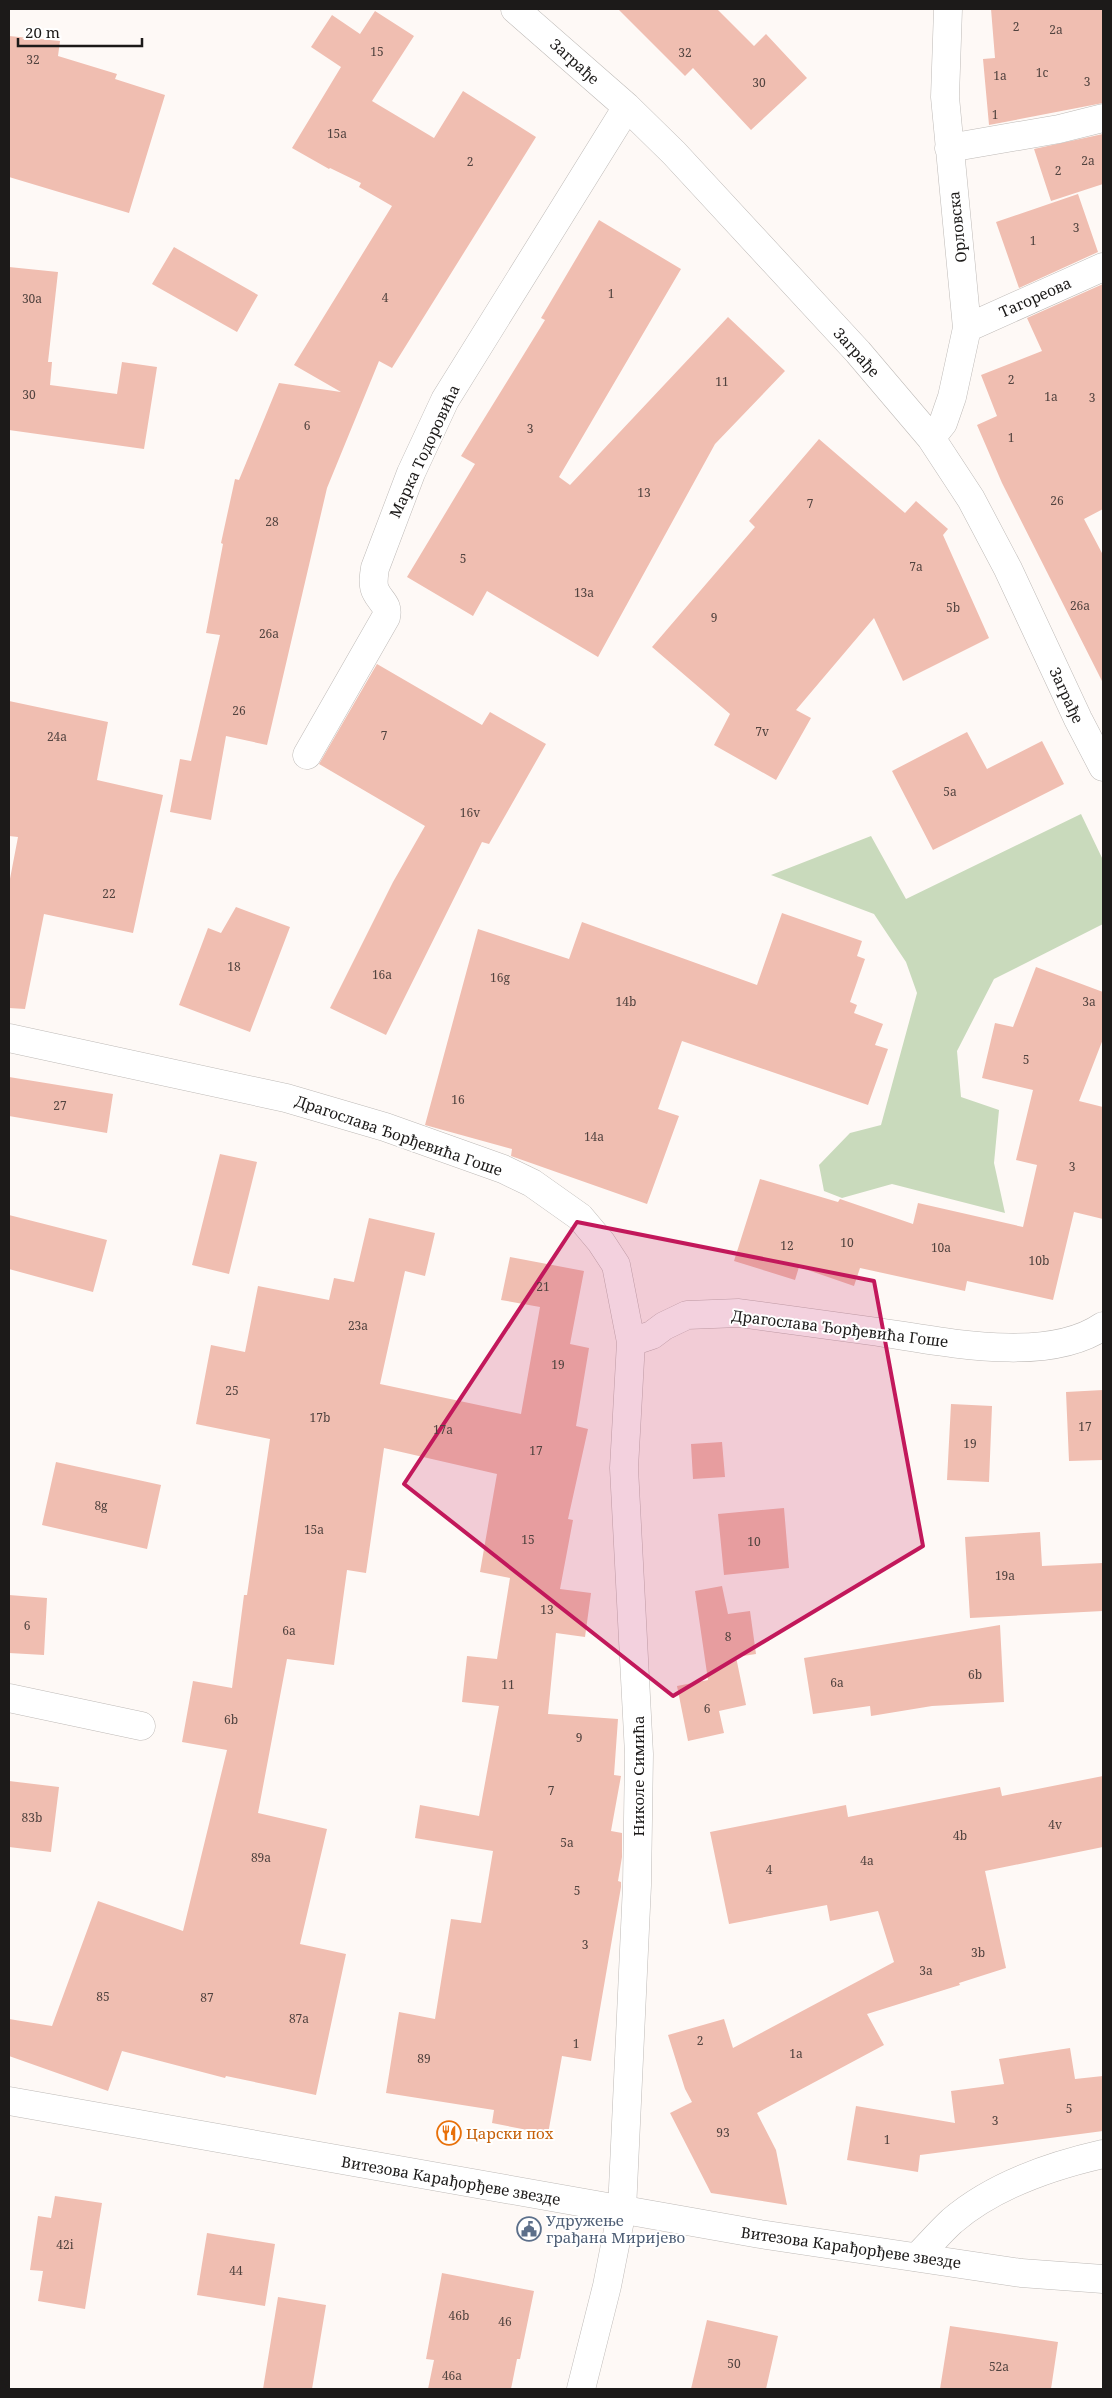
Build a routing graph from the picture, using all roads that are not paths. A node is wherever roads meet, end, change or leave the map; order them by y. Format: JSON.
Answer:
{"nodes":[{"id":1,"x":515,"y":9,"type":"edge"},
{"id":2,"x":948,"y":9,"type":"edge"},
{"id":3,"x":626,"y":107,"type":"junction"},
{"id":4,"x":1103,"y":118,"type":"edge"},
{"id":5,"x":949,"y":148,"type":"junction"},
{"id":6,"x":1103,"y":267,"type":"edge"},
{"id":7,"x":967,"y":328,"type":"junction"},
{"id":8,"x":931,"y":438,"type":"junction"},
{"id":9,"x":307,"y":755,"type":"dead end"},
{"id":10,"x":1103,"y":767,"type":"edge"},
{"id":11,"x":9,"y":1038,"type":"edge"},
{"id":12,"x":1103,"y":1326,"type":"edge"},
{"id":13,"x":631,"y":1342,"type":"junction"},
{"id":14,"x":9,"y":1698,"type":"edge"},
{"id":15,"x":141,"y":1726,"type":"dead end"},
{"id":16,"x":9,"y":2101,"type":"edge"},
{"id":17,"x":1103,"y":2154,"type":"edge"},
{"id":18,"x":622,"y":2210,"type":"junction"},
{"id":19,"x":917,"y":2257,"type":"junction"},
{"id":20,"x":1103,"y":2279,"type":"edge"},
{"id":21,"x":580,"y":2389,"type":"edge"}],
"edges":[{"from":1,"to":3,"type":"street","name":"Заграђе"},
{"from":2,"to":5,"type":"street","name":"Орловска"},
{"from":3,"to":8,"type":"street","name":"Заграђе"},
{"from":3,"to":9,"type":"street","name":"Марка Тодоровића"},
{"from":4,"to":5,"type":"street"},
{"from":5,"to":7,"type":"street","name":"Орловска"},
{"from":6,"to":7,"type":"street","name":"Тагореова"},
{"from":7,"to":8,"type":"street","name":"Орловска"},
{"from":8,"to":10,"type":"street","name":"Заграђе"},
{"from":11,"to":13,"type":"street","name":"Драгослава Ђорђевића Гоше"},
{"from":12,"to":13,"type":"street","name":"Драгослава Ђорђевића Гоше"},
{"from":13,"to":18,"type":"street","name":"Николе Симића"},
{"from":14,"to":15,"type":"street"},
{"from":16,"to":18,"type":"street","name":"Витезова Карађорђеве звезде"},
{"from":17,"to":19,"type":"street"},
{"from":18,"to":19,"type":"street","name":"Витезова Карађорђеве звезде"},
{"from":18,"to":21,"type":"street","name":"Николе Симића"},
{"from":19,"to":20,"type":"street","name":"Витезова Карађорђеве звезде"}]}
